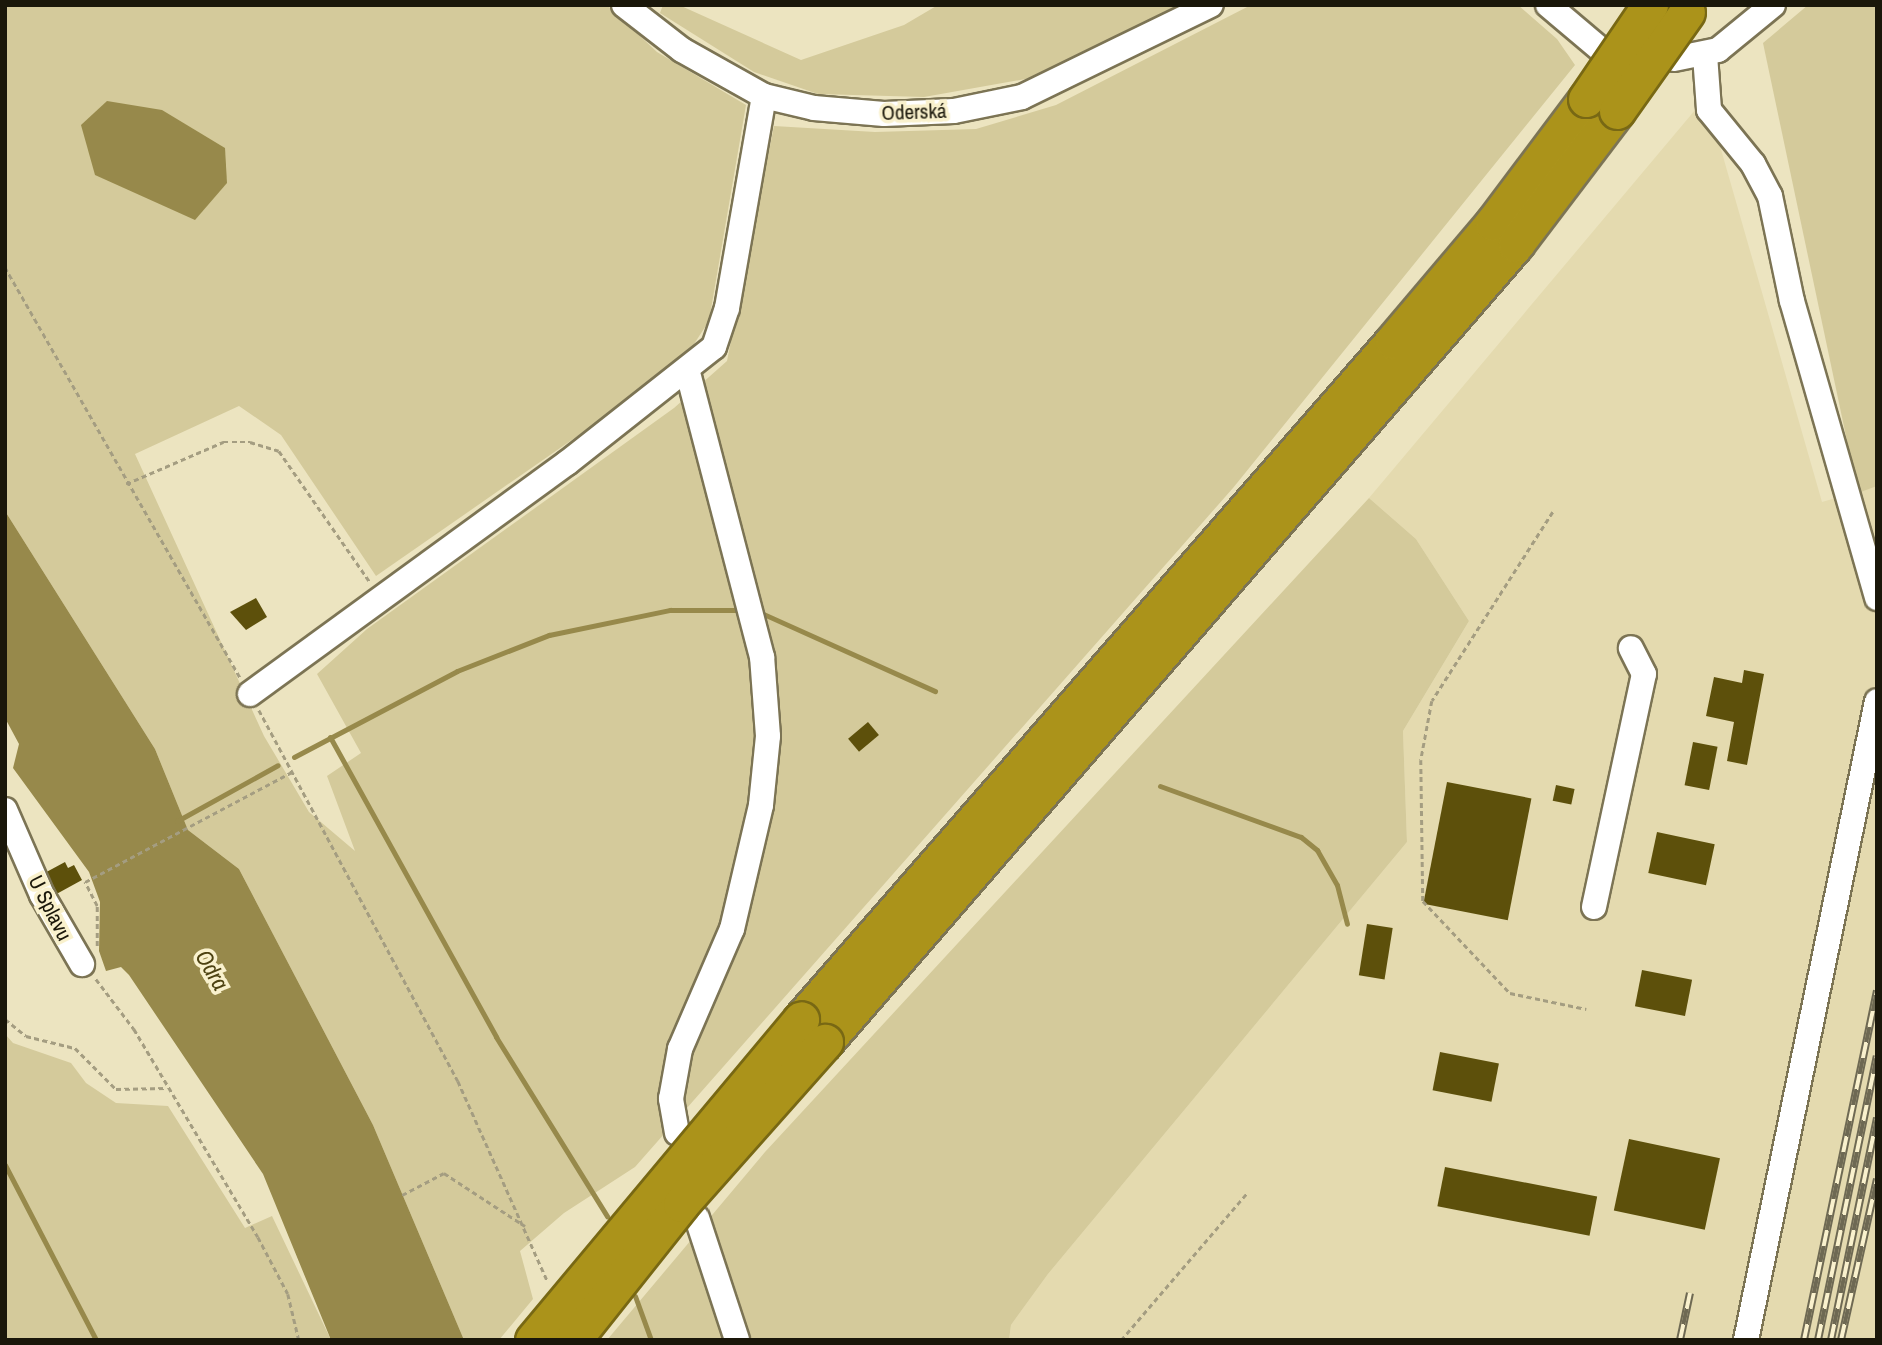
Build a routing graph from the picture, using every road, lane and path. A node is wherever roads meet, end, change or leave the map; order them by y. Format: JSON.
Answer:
{"nodes":[{"id":1,"x":624,"y":5,"type":"edge"},
{"id":2,"x":1211,"y":5,"type":"edge"},
{"id":3,"x":1548,"y":5,"type":"edge"},
{"id":4,"x":1650,"y":5,"type":"edge"},
{"id":5,"x":1773,"y":5,"type":"edge"},
{"id":6,"x":1689,"y":9,"type":"edge"},
{"id":7,"x":1600,"y":49,"type":"dead end"},
{"id":8,"x":1705,"y":55,"type":"junction"},
{"id":9,"x":1674,"y":59,"type":"dead end"},
{"id":10,"x":764,"y":96,"type":"junction"},
{"id":11,"x":1601,"y":105,"type":"junction"},
{"id":12,"x":5,"y":267,"type":"edge"},
{"id":13,"x":688,"y":372,"type":"junction"},
{"id":14,"x":127,"y":484,"type":"junction"},
{"id":15,"x":1553,"y":512,"type":"dead end"},
{"id":16,"x":383,"y":598,"type":"junction"},
{"id":17,"x":1877,"y":598,"type":"edge"},
{"id":18,"x":1631,"y":648,"type":"dead end"},
{"id":19,"x":250,"y":694,"type":"junction"},
{"id":20,"x":1877,"y":701,"type":"edge"},
{"id":21,"x":292,"y":772,"type":"junction"},
{"id":22,"x":5,"y":810,"type":"edge"},
{"id":23,"x":1594,"y":907,"type":"dead end"},
{"id":24,"x":90,"y":957,"type":"junction"},
{"id":25,"x":1586,"y":1009,"type":"dead end"},
{"id":26,"x":5,"y":1019,"type":"edge"},
{"id":27,"x":813,"y":1031,"type":"junction"},
{"id":28,"x":166,"y":1088,"type":"junction"},
{"id":29,"x":677,"y":1133,"type":"dead end"},
{"id":30,"x":1247,"y":1193,"type":"dead end"},
{"id":31,"x":402,"y":1195,"type":"dead end"},
{"id":32,"x":697,"y":1218,"type":"dead end"},
{"id":33,"x":525,"y":1226,"type":"junction"},
{"id":34,"x":550,"y":1284,"type":"dead end"},
{"id":35,"x":299,"y":1340,"type":"edge"},
{"id":36,"x":533,"y":1340,"type":"edge"},
{"id":37,"x":573,"y":1340,"type":"edge"},
{"id":38,"x":737,"y":1340,"type":"edge"},
{"id":39,"x":1121,"y":1340,"type":"edge"},
{"id":40,"x":1746,"y":1340,"type":"edge"}],
"edges":[{"from":1,"to":10,"type":"street","name":"Oderská"},
{"from":2,"to":10,"type":"street","name":"Oderská"},
{"from":3,"to":7,"type":"street"},
{"from":4,"to":11,"type":"highway","bridge":true},
{"from":5,"to":8,"type":"street"},
{"from":6,"to":11,"type":"highway","bridge":true},
{"from":8,"to":9,"type":"street"},
{"from":8,"to":17,"type":"street"},
{"from":10,"to":13,"type":"street"},
{"from":11,"to":27,"type":"highway"},
{"from":12,"to":14,"type":"path"},
{"from":13,"to":16,"type":"street"},
{"from":13,"to":29,"type":"street"},
{"from":14,"to":16,"type":"path"},
{"from":14,"to":19,"type":"path"},
{"from":15,"to":25,"type":"path"},
{"from":16,"to":19,"type":"street"},
{"from":18,"to":23,"type":"street"},
{"from":19,"to":21,"type":"path"},
{"from":20,"to":40,"type":"street"},
{"from":21,"to":24,"type":"path"},
{"from":21,"to":33,"type":"path"},
{"from":22,"to":24,"type":"street","name":"U Splavu"},
{"from":24,"to":28,"type":"path"},
{"from":26,"to":28,"type":"path"},
{"from":27,"to":36,"type":"highway","bridge":true},
{"from":27,"to":37,"type":"highway","bridge":true},
{"from":28,"to":35,"type":"path"},
{"from":30,"to":39,"type":"path"},
{"from":31,"to":33,"type":"path"},
{"from":32,"to":38,"type":"street"},
{"from":33,"to":34,"type":"path"}]}
